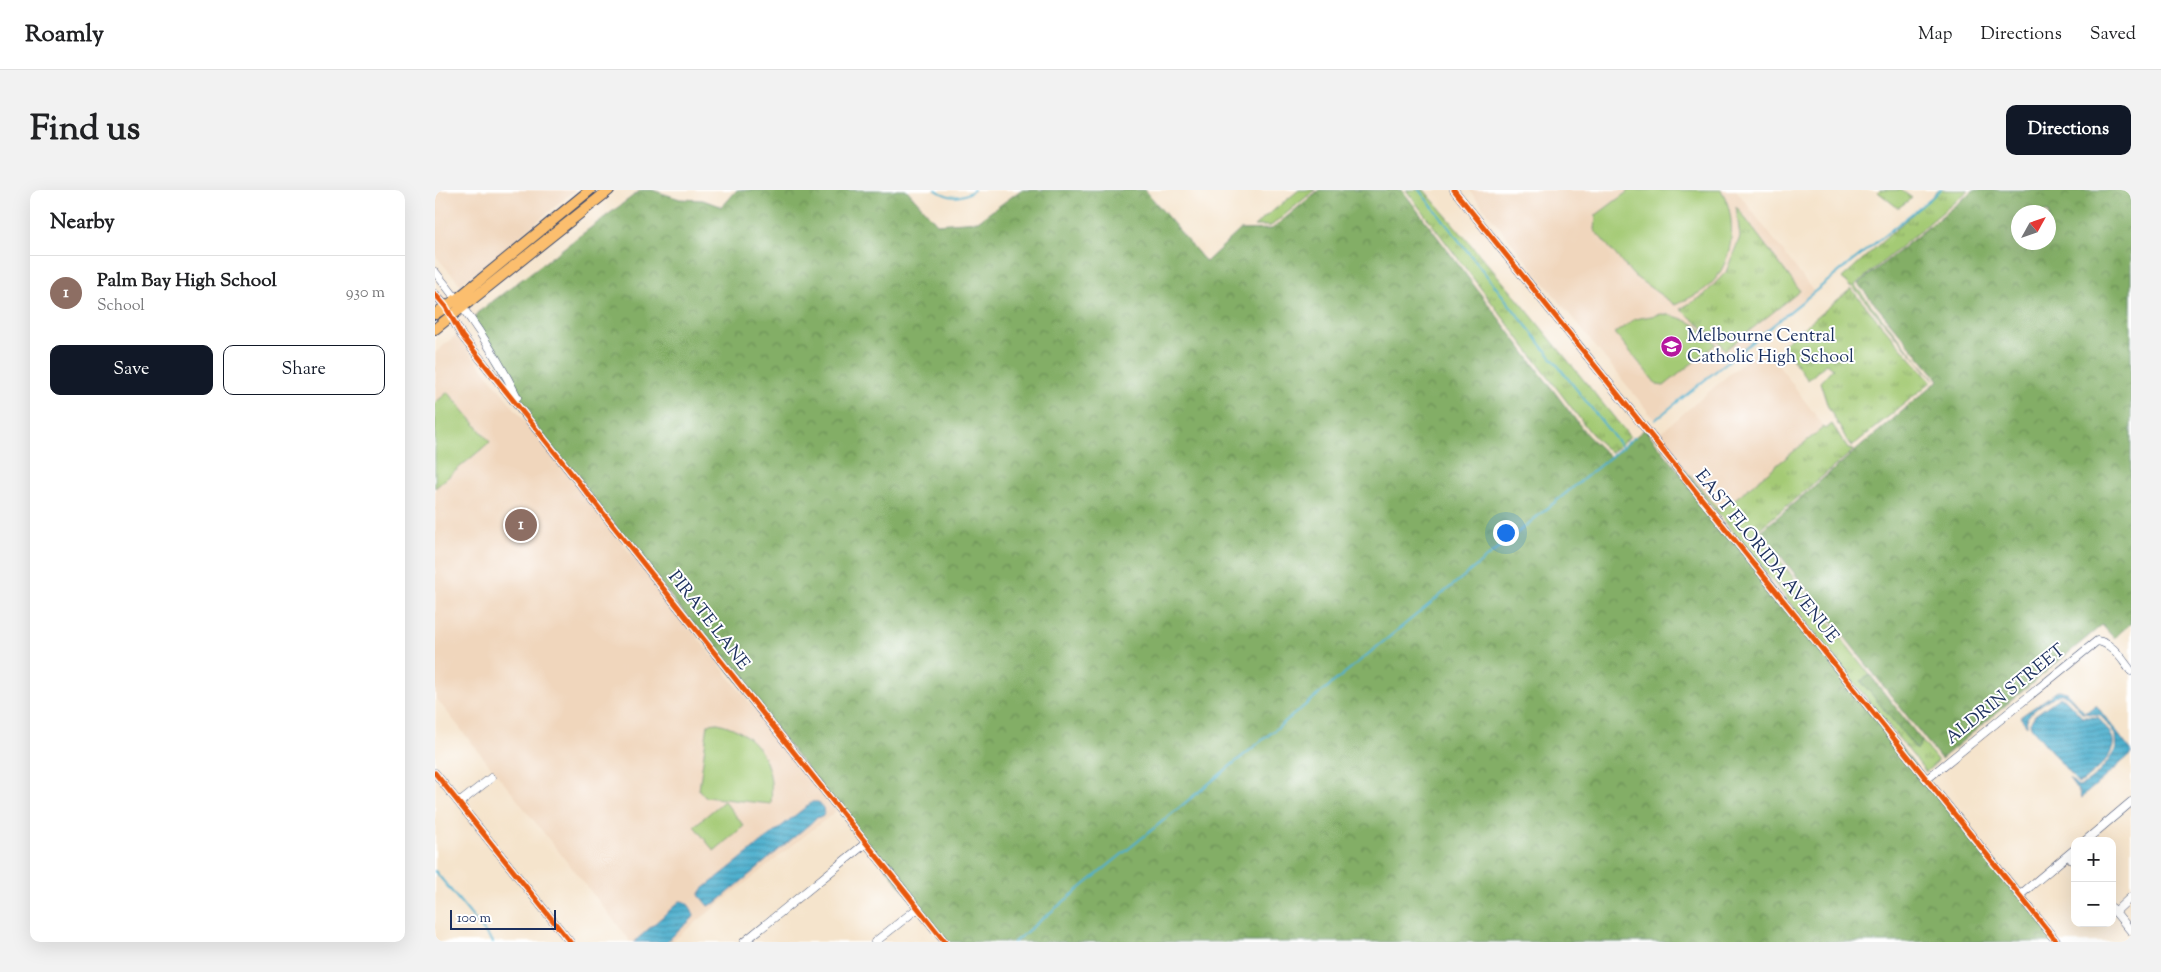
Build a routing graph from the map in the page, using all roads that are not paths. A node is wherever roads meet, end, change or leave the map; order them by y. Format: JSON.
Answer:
{"nodes":[{"id":1,"x":590,"y":190,"type":"edge"},
{"id":2,"x":609,"y":190,"type":"edge"},
{"id":3,"x":1454,"y":190,"type":"edge"},
{"id":4,"x":435,"y":272,"type":"edge"},
{"id":5,"x":435,"y":294,"type":"edge"},
{"id":6,"x":460,"y":303,"type":"junction"},
{"id":7,"x":448,"y":311,"type":"junction"},
{"id":8,"x":435,"y":314,"type":"edge"},
{"id":9,"x":435,"y":328,"type":"edge"},
{"id":10,"x":523,"y":410,"type":"junction"},
{"id":11,"x":2131,"y":672,"type":"edge"},
{"id":12,"x":435,"y":773,"type":"edge"},
{"id":13,"x":491,"y":778,"type":"dead end"},
{"id":14,"x":1927,"y":779,"type":"junction"},
{"id":15,"x":2131,"y":802,"type":"edge"},
{"id":16,"x":459,"y":804,"type":"junction"},
{"id":17,"x":2090,"y":837,"type":"edge"},
{"id":18,"x":866,"y":843,"type":"junction"},
{"id":19,"x":2071,"y":852,"type":"edge"},
{"id":20,"x":2020,"y":895,"type":"junction"},
{"id":21,"x":2131,"y":897,"type":"edge"},
{"id":22,"x":918,"y":908,"type":"junction"},
{"id":23,"x":2116,"y":908,"type":"edge"},
{"id":24,"x":2116,"y":912,"type":"edge"},
{"id":25,"x":2131,"y":931,"type":"edge"},
{"id":26,"x":570,"y":942,"type":"edge"},
{"id":27,"x":744,"y":942,"type":"edge"},
{"id":28,"x":875,"y":942,"type":"edge"},
{"id":29,"x":945,"y":942,"type":"edge"},
{"id":30,"x":2057,"y":942,"type":"edge"}],
"edges":[{"from":1,"to":6,"type":"main road"},
{"from":2,"to":6,"type":"main road"},
{"from":3,"to":14,"type":"street","name":"EAST FLORIDA AVENUE"},
{"from":4,"to":6,"type":"street","name":"PIRATE LANE"},
{"from":5,"to":7,"type":"street","name":"PIRATE LANE"},
{"from":6,"to":7,"type":"main road"},
{"from":6,"to":10,"type":"street","name":"PIRATE LANE"},
{"from":7,"to":8,"type":"main road"},
{"from":7,"to":9,"type":"main road"},
{"from":7,"to":10,"type":"street","name":"PIRATE LANE"},
{"from":10,"to":18,"type":"street","name":"PIRATE LANE"},
{"from":11,"to":14,"type":"street","name":"ALDRIN STREET"},
{"from":12,"to":16,"type":"street"},
{"from":13,"to":16,"type":"street"},
{"from":14,"to":20,"type":"street","name":"EAST FLORIDA AVENUE"},
{"from":15,"to":17,"type":"street"},
{"from":16,"to":26,"type":"street"},
{"from":18,"to":22,"type":"street","name":"PIRATE LANE"},
{"from":18,"to":27,"type":"street"},
{"from":19,"to":20,"type":"street"},
{"from":20,"to":30,"type":"street","name":"EAST FLORIDA AVENUE"},
{"from":21,"to":23,"type":"street"},
{"from":22,"to":28,"type":"street"},
{"from":22,"to":29,"type":"street","name":"PIRATE LANE"},
{"from":24,"to":25,"type":"street"}]}
